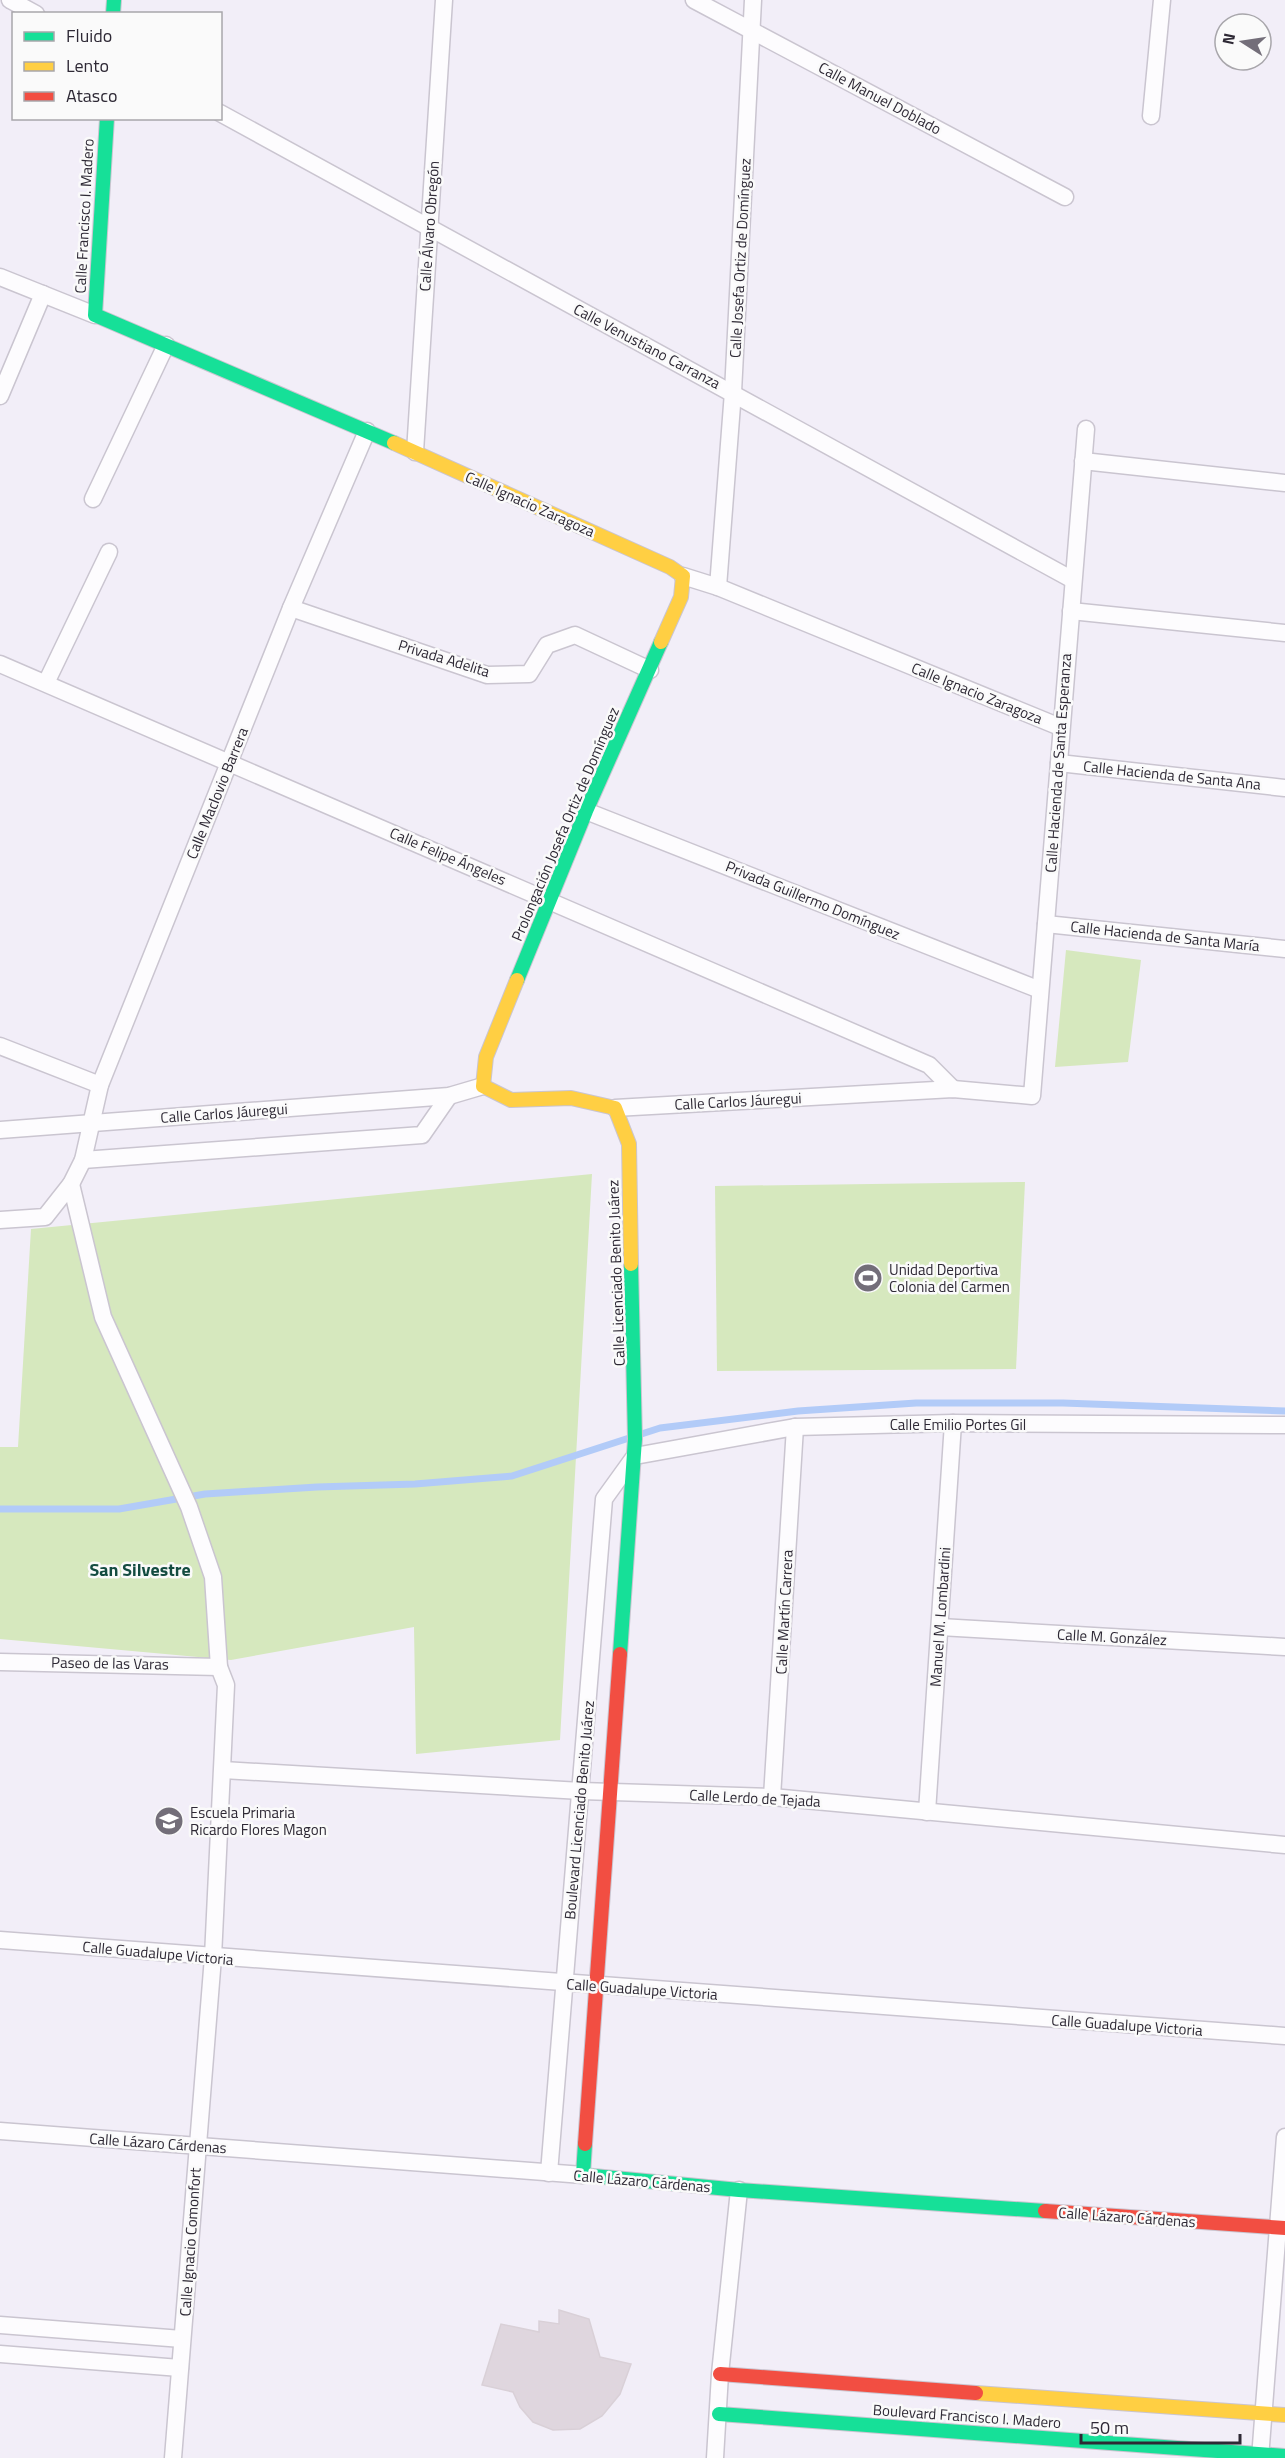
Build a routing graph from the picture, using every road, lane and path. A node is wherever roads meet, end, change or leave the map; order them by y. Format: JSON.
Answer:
{"nodes":[{"id":1,"x":10,"y":0,"type":"edge"},
{"id":2,"x":444,"y":0,"type":"edge"},
{"id":3,"x":694,"y":0,"type":"edge"},
{"id":4,"x":753,"y":0,"type":"edge"},
{"id":5,"x":1162,"y":0,"type":"edge"},
{"id":6,"x":32,"y":12,"type":"edge"},
{"id":7,"x":751,"y":30,"type":"junction"},
{"id":8,"x":222,"y":114,"type":"edge"},
{"id":9,"x":1150,"y":116,"type":"dead end"},
{"id":10,"x":107,"y":120,"type":"edge"},
{"id":11,"x":1065,"y":197,"type":"dead end"},
{"id":12,"x":429,"y":229,"type":"junction"},
{"id":13,"x":0,"y":277,"type":"edge"},
{"id":14,"x":43,"y":294,"type":"junction"},
{"id":15,"x":95,"y":315,"type":"junction"},
{"id":16,"x":166,"y":345,"type":"junction"},
{"id":17,"x":733,"y":392,"type":"junction"},
{"id":18,"x":0,"y":396,"type":"edge"},
{"id":19,"x":1086,"y":429,"type":"dead end"},
{"id":20,"x":367,"y":431,"type":"junction"},
{"id":21,"x":415,"y":452,"type":"junction"},
{"id":22,"x":1083,"y":461,"type":"junction"},
{"id":23,"x":1285,"y":483,"type":"edge"},
{"id":24,"x":93,"y":499,"type":"dead end"},
{"id":25,"x":108,"y":552,"type":"dead end"},
{"id":26,"x":682,"y":576,"type":"junction"},
{"id":27,"x":1073,"y":580,"type":"junction"},
{"id":28,"x":718,"y":587,"type":"junction"},
{"id":29,"x":291,"y":608,"type":"junction"},
{"id":30,"x":1071,"y":611,"type":"junction"},
{"id":31,"x":1285,"y":633,"type":"edge"},
{"id":32,"x":0,"y":664,"type":"edge"},
{"id":33,"x":650,"y":670,"type":"junction"},
{"id":34,"x":46,"y":683,"type":"junction"},
{"id":35,"x":1060,"y":727,"type":"junction"},
{"id":36,"x":230,"y":762,"type":"junction"},
{"id":37,"x":1059,"y":764,"type":"junction"},
{"id":38,"x":1285,"y":788,"type":"edge"},
{"id":39,"x":586,"y":811,"type":"junction"},
{"id":40,"x":550,"y":899,"type":"junction"},
{"id":41,"x":1046,"y":924,"type":"junction"},
{"id":42,"x":1285,"y":949,"type":"edge"},
{"id":43,"x":1040,"y":990,"type":"junction"},
{"id":44,"x":0,"y":1046,"type":"edge"},
{"id":45,"x":99,"y":1085,"type":"junction"},
{"id":46,"x":483,"y":1086,"type":"junction"},
{"id":47,"x":953,"y":1089,"type":"junction"},
{"id":48,"x":449,"y":1096,"type":"junction"},
{"id":49,"x":1032,"y":1096,"type":"joint"},
{"id":50,"x":615,"y":1108,"type":"junction"},
{"id":51,"x":91,"y":1122,"type":"junction"},
{"id":52,"x":0,"y":1130,"type":"edge"},
{"id":53,"x":83,"y":1160,"type":"junction"},
{"id":54,"x":71,"y":1184,"type":"junction"},
{"id":55,"x":0,"y":1220,"type":"edge"},
{"id":56,"x":953,"y":1422,"type":"junction"},
{"id":57,"x":1285,"y":1425,"type":"edge"},
{"id":58,"x":795,"y":1426,"type":"junction"},
{"id":59,"x":635,"y":1448,"type":"junction"},
{"id":60,"x":940,"y":1627,"type":"junction"},
{"id":61,"x":1285,"y":1647,"type":"edge"},
{"id":62,"x":0,"y":1662,"type":"edge"},
{"id":63,"x":219,"y":1667,"type":"junction"},
{"id":64,"x":223,"y":1770,"type":"junction"},
{"id":65,"x":581,"y":1791,"type":"junction"},
{"id":66,"x":612,"y":1792,"type":"junction"},
{"id":67,"x":772,"y":1797,"type":"junction"},
{"id":68,"x":927,"y":1812,"type":"junction"},
{"id":69,"x":1285,"y":1845,"type":"edge"},
{"id":70,"x":0,"y":1940,"type":"edge"},
{"id":71,"x":213,"y":1958,"type":"junction"},
{"id":72,"x":564,"y":1983,"type":"junction"},
{"id":73,"x":598,"y":1986,"type":"junction"},
{"id":74,"x":1285,"y":2036,"type":"edge"},
{"id":75,"x":0,"y":2131,"type":"edge"},
{"id":76,"x":1285,"y":2137,"type":"edge"},
{"id":77,"x":197,"y":2146,"type":"junction"},
{"id":78,"x":549,"y":2173,"type":"junction"},
{"id":79,"x":583,"y":2175,"type":"junction"},
{"id":80,"x":739,"y":2190,"type":"junction"},
{"id":81,"x":1282,"y":2228,"type":"edge"},
{"id":82,"x":0,"y":2325,"type":"edge"},
{"id":83,"x":182,"y":2339,"type":"junction"},
{"id":84,"x":0,"y":2354,"type":"edge"},
{"id":85,"x":180,"y":2368,"type":"junction"},
{"id":86,"x":720,"y":2374,"type":"junction"},
{"id":87,"x":719,"y":2414,"type":"junction"},
{"id":88,"x":1263,"y":2414,"type":"junction"},
{"id":89,"x":1285,"y":2415,"type":"edge"},
{"id":90,"x":1260,"y":2456,"type":"edge"},
{"id":91,"x":1285,"y":2456,"type":"edge"},
{"id":92,"x":173,"y":2458,"type":"edge"},
{"id":93,"x":716,"y":2458,"type":"edge"}],
"edges":[{"from":1,"to":6,"type":"street"},
{"from":2,"to":12,"type":"street","name":"Calle Álvaro Obregón"},
{"from":3,"to":7,"type":"street","name":"Calle Manuel Doblado"},
{"from":4,"to":7,"type":"street","name":"Calle Josefa Ortiz de Domínguez"},
{"from":5,"to":9,"type":"street"},
{"from":7,"to":11,"type":"street","name":"Calle Manuel Doblado"},
{"from":7,"to":17,"type":"street","name":"Calle Josefa Ortiz de Domínguez"},
{"from":8,"to":12,"type":"street","name":"Calle Venustiano Carranza"},
{"from":10,"to":15,"type":"street","name":"Calle Francisco I. Madero"},
{"from":12,"to":17,"type":"street","name":"Calle Venustiano Carranza"},
{"from":12,"to":21,"type":"street","name":"Calle Álvaro Obregón"},
{"from":13,"to":14,"type":"street","name":"Calle Ignacio Zaragoza"},
{"from":14,"to":15,"type":"street","name":"Calle Ignacio Zaragoza"},
{"from":14,"to":18,"type":"street"},
{"from":15,"to":16,"type":"street","name":"Calle Ignacio Zaragoza"},
{"from":16,"to":20,"type":"street","name":"Calle Ignacio Zaragoza"},
{"from":16,"to":24,"type":"street"},
{"from":17,"to":27,"type":"street","name":"Calle Venustiano Carranza"},
{"from":17,"to":28,"type":"street","name":"Calle Josefa Ortiz de Domínguez"},
{"from":19,"to":22,"type":"street","name":"Calle Hacienda de Santa Esperanza"},
{"from":20,"to":21,"type":"street","name":"Calle Ignacio Zaragoza"},
{"from":20,"to":29,"type":"street","name":"Calle Maclovio Barrera"},
{"from":21,"to":26,"type":"street","name":"Calle Ignacio Zaragoza"},
{"from":22,"to":23,"type":"street"},
{"from":22,"to":27,"type":"street","name":"Calle Hacienda de Santa Esperanza"},
{"from":25,"to":34,"type":"street"},
{"from":26,"to":28,"type":"street","name":"Calle Ignacio Zaragoza"},
{"from":26,"to":33,"type":"street","name":"Prolongación Josefa Ortiz de Domínguez"},
{"from":27,"to":30,"type":"street","name":"Calle Hacienda de Santa Esperanza"},
{"from":28,"to":35,"type":"street","name":"Calle Ignacio Zaragoza"},
{"from":29,"to":33,"type":"street","name":"Privada Adelita"},
{"from":29,"to":36,"type":"street","name":"Calle Maclovio Barrera"},
{"from":30,"to":31,"type":"street"},
{"from":30,"to":35,"type":"street","name":"Calle Hacienda de Santa Esperanza"},
{"from":32,"to":34,"type":"street","name":"Calle Felipe Ángeles"},
{"from":33,"to":39,"type":"street","name":"Prolongación Josefa Ortiz de Domínguez"},
{"from":34,"to":36,"type":"street","name":"Calle Felipe Ángeles"},
{"from":35,"to":37,"type":"street","name":"Calle Hacienda de Santa Esperanza"},
{"from":36,"to":40,"type":"street","name":"Calle Felipe Ángeles"},
{"from":36,"to":45,"type":"street","name":"Calle Maclovio Barrera"},
{"from":37,"to":38,"type":"street","name":"Calle Hacienda de Santa Ana"},
{"from":37,"to":41,"type":"street","name":"Calle Hacienda de Santa Esperanza"},
{"from":39,"to":40,"type":"street","name":"Prolongación Josefa Ortiz de Domínguez"},
{"from":39,"to":43,"type":"street","name":"Privada Guillermo Domínguez"},
{"from":40,"to":46,"type":"street","name":"Prolongación Josefa Ortiz de Domínguez"},
{"from":40,"to":47,"type":"street","name":"Calle Felipe Ángeles"},
{"from":41,"to":42,"type":"street","name":"Calle Hacienda de Santa María"},
{"from":41,"to":43,"type":"street","name":"Calle Hacienda de Santa Esperanza"},
{"from":43,"to":49,"type":"street","name":"Calle Hacienda de Santa Esperanza"},
{"from":44,"to":45,"type":"street"},
{"from":45,"to":51,"type":"street","name":"Calle Maclovio Barrera"},
{"from":46,"to":48,"type":"street","name":"Calle Carlos Jáuregui"},
{"from":46,"to":50,"type":"street","name":"Calle Carlos Jáuregui"},
{"from":47,"to":49,"type":"street","name":"Calle Carlos Jáuregui"},
{"from":47,"to":50,"type":"street","name":"Calle Carlos Jáuregui"},
{"from":48,"to":51,"type":"street","name":"Calle Carlos Jáuregui"},
{"from":48,"to":53,"type":"street"},
{"from":50,"to":59,"type":"street","name":"Calle Licenciado Benito Juárez"},
{"from":51,"to":52,"type":"street","name":"Calle Carlos Jáuregui"},
{"from":51,"to":53,"type":"street","name":"Calle Maclovio Barrera"},
{"from":53,"to":54,"type":"street","name":"Calle Maclovio Barrera"},
{"from":54,"to":55,"type":"street","name":"Calle Maclovio Barrera"},
{"from":54,"to":63,"type":"street","name":"Calle Ignacio Comonfort"},
{"from":56,"to":57,"type":"street","name":"Calle Emilio Portes Gil"},
{"from":56,"to":58,"type":"street","name":"Calle Emilio Portes Gil"},
{"from":56,"to":60,"type":"street","name":"Manuel M. Lombardini"},
{"from":58,"to":59,"type":"street","name":"Calle Emilio Portes Gil"},
{"from":58,"to":67,"type":"street","name":"Calle Martín Carrera"},
{"from":59,"to":65,"type":"street","name":"Boulevard Licenciado Benito Juárez"},
{"from":59,"to":66,"type":"street","name":"Boulevard Licenciado Benito Juárez"},
{"from":60,"to":61,"type":"street","name":"Calle M. González"},
{"from":60,"to":68,"type":"street","name":"Manuel M. Lombardini"},
{"from":62,"to":63,"type":"street","name":"Paseo de las Varas"},
{"from":63,"to":64,"type":"street","name":"Calle Ignacio Comonfort"},
{"from":64,"to":65,"type":"street","name":"Calle Lerdo de Tejada"},
{"from":64,"to":71,"type":"street","name":"Calle Ignacio Comonfort"},
{"from":65,"to":66,"type":"street","name":"Calle Lerdo de Tejada"},
{"from":65,"to":72,"type":"street","name":"Boulevard Licenciado Benito Juárez"},
{"from":66,"to":67,"type":"street","name":"Calle Lerdo de Tejada"},
{"from":66,"to":73,"type":"street","name":"Boulevard Licenciado Benito Juárez"},
{"from":67,"to":68,"type":"street","name":"Calle Lerdo de Tejada"},
{"from":68,"to":69,"type":"street","name":"Calle Lerdo de Tejada"},
{"from":70,"to":71,"type":"street","name":"Calle Guadalupe Victoria"},
{"from":71,"to":72,"type":"street","name":"Calle Guadalupe Victoria"},
{"from":71,"to":77,"type":"street","name":"Calle Ignacio Comonfort"},
{"from":72,"to":73,"type":"street","name":"Calle Guadalupe Victoria"},
{"from":72,"to":78,"type":"street","name":"Boulevard Licenciado Benito Juárez"},
{"from":73,"to":74,"type":"street","name":"Calle Guadalupe Victoria"},
{"from":73,"to":79,"type":"street","name":"Boulevard Licenciado Benito Juárez"},
{"from":75,"to":77,"type":"street","name":"Calle Lázaro Cárdenas"},
{"from":76,"to":81,"type":"street"},
{"from":77,"to":78,"type":"street","name":"Calle Lázaro Cárdenas"},
{"from":77,"to":83,"type":"street","name":"Calle Ignacio Comonfort"},
{"from":78,"to":79,"type":"street","name":"Calle Lázaro Cárdenas"},
{"from":79,"to":80,"type":"street","name":"Calle Lázaro Cárdenas"},
{"from":80,"to":81,"type":"street","name":"Calle Lázaro Cárdenas"},
{"from":80,"to":86,"type":"street"},
{"from":81,"to":88,"type":"street"},
{"from":82,"to":83,"type":"street"},
{"from":83,"to":85,"type":"street","name":"Calle Ignacio Comonfort"},
{"from":84,"to":85,"type":"street"},
{"from":85,"to":92,"type":"street","name":"Calle Ignacio Comonfort"},
{"from":86,"to":87,"type":"street"},
{"from":86,"to":88,"type":"street","name":"Boulevard Francisco I. Madero"},
{"from":87,"to":90,"type":"street","name":"Boulevard Francisco I. Madero"},
{"from":87,"to":93,"type":"street"},
{"from":88,"to":89,"type":"street","name":"Boulevard Francisco I. Madero"},
{"from":88,"to":90,"type":"street"},
{"from":90,"to":91,"type":"street","name":"Boulevard Francisco I. Madero"}]}
